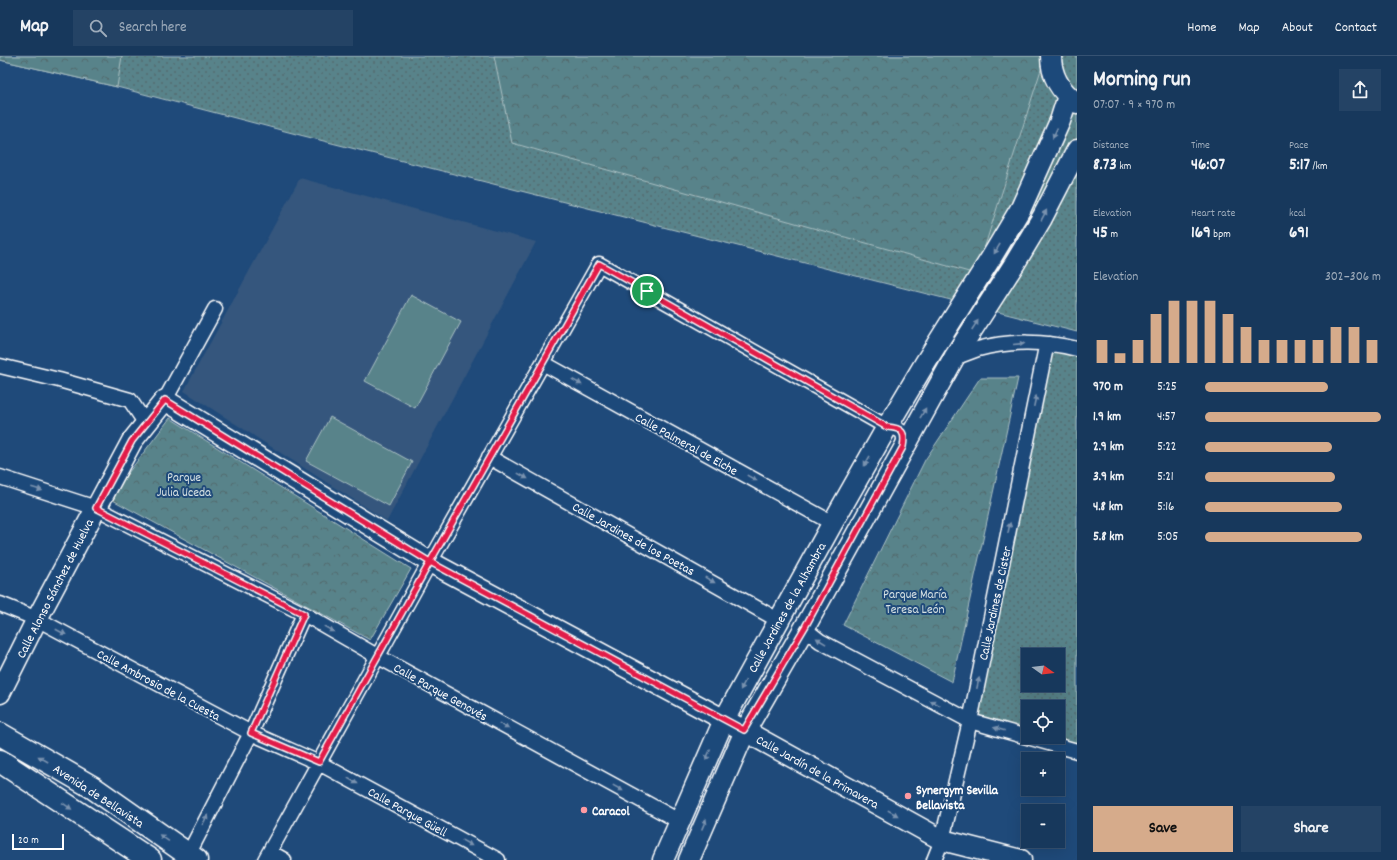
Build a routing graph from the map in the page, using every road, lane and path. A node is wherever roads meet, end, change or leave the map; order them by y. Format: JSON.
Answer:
{"nodes":[{"id":1,"x":1049,"y":59,"type":"edge"},
{"id":2,"x":1072,"y":100,"type":"edge"},
{"id":3,"x":1077,"y":150,"type":"edge"},
{"id":4,"x":216,"y":310,"type":"dead end"},
{"id":5,"x":1050,"y":344,"type":"junction"},
{"id":6,"x":1077,"y":349,"type":"edge"},
{"id":7,"x":954,"y":358,"type":"junction"},
{"id":8,"x":543,"y":363,"type":"junction"},
{"id":9,"x":0,"y":366,"type":"edge"},
{"id":10,"x":165,"y":400,"type":"junction"},
{"id":11,"x":146,"y":424,"type":"junction"},
{"id":12,"x":887,"y":427,"type":"junction"},
{"id":13,"x":903,"y":447,"type":"junction"},
{"id":14,"x":489,"y":457,"type":"junction"},
{"id":15,"x":0,"y":477,"type":"edge"},
{"id":16,"x":96,"y":508,"type":"junction"},
{"id":17,"x":832,"y":524,"type":"junction"},
{"id":18,"x":430,"y":562,"type":"junction"},
{"id":19,"x":0,"y":604,"type":"edge"},
{"id":20,"x":304,"y":614,"type":"junction"},
{"id":21,"x":37,"y":619,"type":"junction"},
{"id":22,"x":778,"y":620,"type":"junction"},
{"id":23,"x":805,"y":627,"type":"junction"},
{"id":24,"x":377,"y":656,"type":"junction"},
{"id":25,"x":0,"y":693,"type":"edge"},
{"id":26,"x":724,"y":720,"type":"junction"},
{"id":27,"x":970,"y":721,"type":"junction"},
{"id":28,"x":744,"y":730,"type":"junction"},
{"id":29,"x":251,"y":733,"type":"junction"},
{"id":30,"x":0,"y":734,"type":"edge"},
{"id":31,"x":1077,"y":751,"type":"edge"},
{"id":32,"x":0,"y":761,"type":"edge"},
{"id":33,"x":319,"y":762,"type":"junction"},
{"id":34,"x":679,"y":821,"type":"junction"},
{"id":35,"x":942,"y":840,"type":"junction"},
{"id":36,"x":267,"y":856,"type":"edge"},
{"id":37,"x":192,"y":857,"type":"edge"},
{"id":38,"x":150,"y":860,"type":"edge"},
{"id":39,"x":284,"y":860,"type":"edge"},
{"id":40,"x":498,"y":860,"type":"edge"},
{"id":41,"x":663,"y":860,"type":"edge"},
{"id":42,"x":689,"y":860,"type":"edge"},
{"id":43,"x":934,"y":860,"type":"edge"},
{"id":44,"x":1021,"y":860,"type":"edge"}],
"edges":[{"from":1,"to":2,"type":"street"},
{"from":2,"to":12,"type":"street","name":"Calle Jardines de la Alhambra","one_way":true},
{"from":7,"to":3,"type":"street","name":"Calle Jardines de la Alhambra","one_way":true},
{"from":4,"to":10,"type":"street"},
{"from":5,"to":6,"type":"street"},
{"from":7,"to":5,"type":"street","one_way":true},
{"from":27,"to":5,"type":"street","name":"Calle Jardines de Cister","one_way":true},
{"from":13,"to":7,"type":"street","name":"Calle Jardines de la Alhambra","one_way":true},
{"from":8,"to":12,"type":"street"},
{"from":8,"to":14,"type":"street"},
{"from":8,"to":17,"type":"street","name":"Calle Palmeral de Elche","one_way":true},
{"from":9,"to":11,"type":"street"},
{"from":10,"to":11,"type":"street","name":"Calle Alonso Sánchez de Huelva"},
{"from":10,"to":18,"type":"street","name":"Calle Jardín de la Primavera"},
{"from":11,"to":16,"type":"street","name":"Calle Alonso Sánchez de Huelva"},
{"from":12,"to":13,"type":"street"},
{"from":12,"to":17,"type":"street","name":"Calle Jardines de la Alhambra","one_way":true},
{"from":13,"to":23,"type":"street","name":"Calle Jardines de la Alhambra"},
{"from":14,"to":18,"type":"street"},
{"from":14,"to":22,"type":"street","name":"Calle Jardines de los Poetas","one_way":true},
{"from":15,"to":16,"type":"street","name":"Calle Parque Genovés","one_way":true},
{"from":16,"to":20,"type":"street","name":"Calle Parque Genovés"},
{"from":16,"to":21,"type":"street","name":"Calle Alonso Sánchez de Huelva"},
{"from":17,"to":22,"type":"street","name":"Calle Jardines de la Alhambra"},
{"from":18,"to":24,"type":"street"},
{"from":18,"to":26,"type":"street","name":"Calle Jardín de la Primavera"},
{"from":19,"to":21,"type":"street","name":"Calle Ambrosio de la Cuesta"},
{"from":20,"to":24,"type":"street","name":"Calle Parque Genovés","one_way":true},
{"from":20,"to":29,"type":"street"},
{"from":21,"to":25,"type":"street","name":"Calle Alonso Sánchez de Huelva"},
{"from":21,"to":29,"type":"street","name":"Calle Ambrosio de la Cuesta","one_way":true},
{"from":22,"to":26,"type":"street","name":"Calle Jardines de la Alhambra","one_way":true},
{"from":27,"to":23,"type":"street","one_way":true},
{"from":23,"to":28,"type":"street","name":"Calle Jardines de la Alhambra"},
{"from":24,"to":33,"type":"street"},
{"from":24,"to":34,"type":"street","name":"Calle Parque Genovés","one_way":true},
{"from":26,"to":28,"type":"street","name":"Calle Jardín de la Primavera"},
{"from":26,"to":34,"type":"street","name":"Calle Jardines de la Alhambra","one_way":true},
{"from":31,"to":27,"type":"street","one_way":true},
{"from":27,"to":35,"type":"street","name":"Calle Jardines de Cister"},
{"from":28,"to":35,"type":"street","name":"Calle Jardín de la Primavera","one_way":true},
{"from":42,"to":28,"type":"street","name":"Calle Jardines de la Alhambra","one_way":true},
{"from":29,"to":33,"type":"street","name":"Calle Ambrosio de la Cuesta"},
{"from":37,"to":29,"type":"street","one_way":true},
{"from":37,"to":30,"type":"main road","name":"Avenida de Bellavista","one_way":true},
{"from":32,"to":38,"type":"main road","name":"Avenida de Bellavista","one_way":true},
{"from":33,"to":36,"type":"street"},
{"from":33,"to":40,"type":"street","name":"Calle Parque Güell","one_way":true},
{"from":34,"to":41,"type":"street","name":"Calle Jardines de la Alhambra"},
{"from":35,"to":43,"type":"street","name":"Calle Jardines de Cister"},
{"from":35,"to":44,"type":"street","name":"Calle Jardín de la Primavera"},
{"from":36,"to":39,"type":"street"}]}
